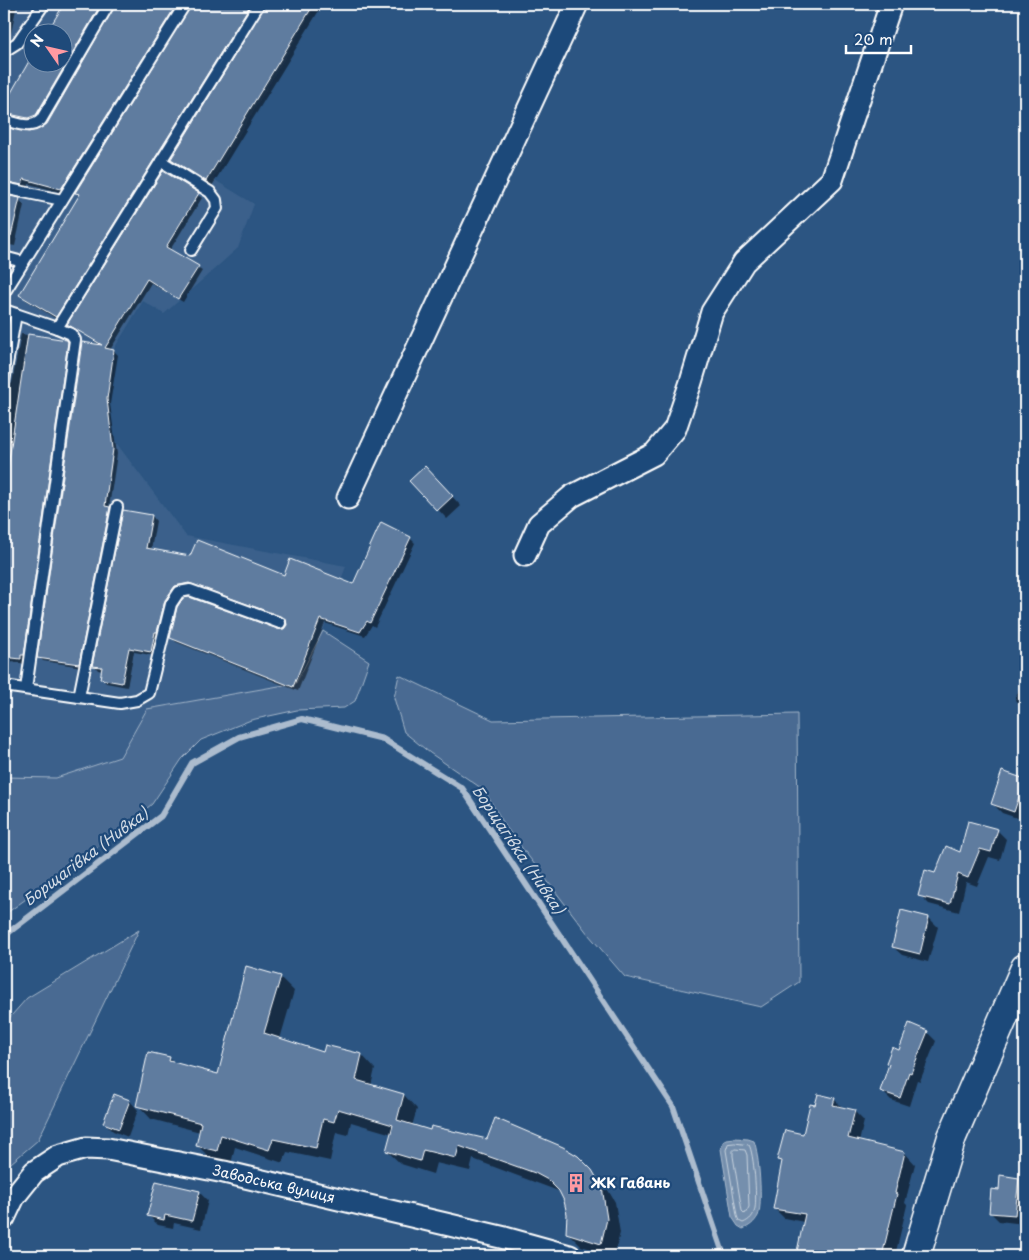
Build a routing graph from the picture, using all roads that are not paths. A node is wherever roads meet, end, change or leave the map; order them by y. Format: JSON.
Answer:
{"nodes":[{"id":1,"x":44,"y":4,"type":"edge"},
{"id":2,"x":109,"y":4,"type":"edge"},
{"id":3,"x":186,"y":4,"type":"edge"},
{"id":4,"x":259,"y":4,"type":"edge"},
{"id":5,"x":577,"y":4,"type":"edge"},
{"id":6,"x":891,"y":4,"type":"edge"},
{"id":7,"x":4,"y":49,"type":"edge"},
{"id":8,"x":4,"y":120,"type":"edge"},
{"id":9,"x":161,"y":161,"type":"junction"},
{"id":10,"x":4,"y":188,"type":"edge"},
{"id":11,"x":62,"y":200,"type":"junction"},
{"id":12,"x":191,"y":250,"type":"dead end"},
{"id":13,"x":4,"y":257,"type":"edge"},
{"id":14,"x":23,"y":262,"type":"junction"},
{"id":15,"x":4,"y":293,"type":"edge"},
{"id":16,"x":4,"y":310,"type":"edge"},
{"id":17,"x":16,"y":314,"type":"junction"},
{"id":18,"x":57,"y":328,"type":"junction"},
{"id":19,"x":4,"y":381,"type":"edge"},
{"id":20,"x":348,"y":498,"type":"dead end"},
{"id":21,"x":117,"y":506,"type":"dead end"},
{"id":22,"x":525,"y":554,"type":"dead end"},
{"id":23,"x":280,"y":623,"type":"dead end"},
{"id":24,"x":4,"y":686,"type":"edge"},
{"id":25,"x":26,"y":689,"type":"junction"},
{"id":26,"x":79,"y":697,"type":"junction"},
{"id":27,"x":1025,"y":968,"type":"edge"},
{"id":28,"x":4,"y":1218,"type":"edge"},
{"id":29,"x":570,"y":1256,"type":"edge"},
{"id":30,"x":916,"y":1256,"type":"edge"}],
"edges":[{"from":1,"to":7,"type":"lane"},
{"from":2,"to":8,"type":"lane"},
{"from":3,"to":11,"type":"lane"},
{"from":4,"to":9,"type":"lane"},
{"from":5,"to":20,"type":"street"},
{"from":6,"to":22,"type":"street"},
{"from":9,"to":12,"type":"lane"},
{"from":9,"to":18,"type":"lane"},
{"from":10,"to":11,"type":"lane"},
{"from":11,"to":14,"type":"lane"},
{"from":13,"to":14,"type":"lane"},
{"from":14,"to":15,"type":"lane"},
{"from":16,"to":17,"type":"lane"},
{"from":17,"to":18,"type":"lane"},
{"from":17,"to":19,"type":"lane"},
{"from":18,"to":25,"type":"lane"},
{"from":21,"to":26,"type":"lane"},
{"from":23,"to":26,"type":"lane"},
{"from":24,"to":25,"type":"lane"},
{"from":25,"to":26,"type":"lane"},
{"from":27,"to":30,"type":"main road"},
{"from":28,"to":29,"type":"street","name":"Заводська вулиця"}]}
